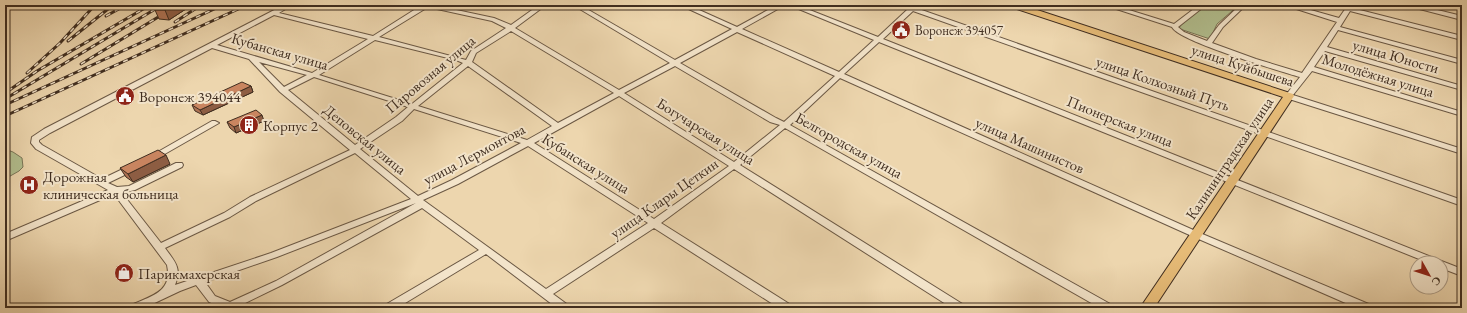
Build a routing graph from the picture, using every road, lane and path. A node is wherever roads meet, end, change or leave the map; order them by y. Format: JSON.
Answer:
{"nodes":[{"id":1,"x":289,"y":5,"type":"edge"},
{"id":2,"x":427,"y":5,"type":"edge"},
{"id":3,"x":543,"y":5,"type":"edge"},
{"id":4,"x":576,"y":5,"type":"edge"},
{"id":5,"x":683,"y":5,"type":"edge"},
{"id":6,"x":782,"y":5,"type":"edge"},
{"id":7,"x":792,"y":5,"type":"edge"},
{"id":8,"x":901,"y":5,"type":"edge"},
{"id":9,"x":1014,"y":5,"type":"edge"},
{"id":10,"x":1107,"y":5,"type":"edge"},
{"id":11,"x":1202,"y":5,"type":"edge"},
{"id":12,"x":1243,"y":5,"type":"edge"},
{"id":13,"x":1287,"y":5,"type":"edge"},
{"id":14,"x":1410,"y":5,"type":"edge"},
{"id":15,"x":914,"y":7,"type":"edge"},
{"id":16,"x":1349,"y":7,"type":"edge"},
{"id":17,"x":274,"y":13,"type":"junction"},
{"id":18,"x":1462,"y":18,"type":"edge"},
{"id":19,"x":1341,"y":21,"type":"junction"},
{"id":20,"x":1176,"y":26,"type":"junction"},
{"id":21,"x":511,"y":28,"type":"junction"},
{"id":22,"x":1337,"y":28,"type":"junction"},
{"id":23,"x":736,"y":30,"type":"junction"},
{"id":24,"x":373,"y":38,"type":"junction"},
{"id":25,"x":1462,"y":38,"type":"edge"},
{"id":26,"x":879,"y":40,"type":"junction"},
{"id":27,"x":1208,"y":44,"type":"junction"},
{"id":28,"x":212,"y":46,"type":"junction"},
{"id":29,"x":1323,"y":48,"type":"junction"},
{"id":30,"x":250,"y":57,"type":"junction"},
{"id":31,"x":1462,"y":62,"type":"edge"},
{"id":32,"x":468,"y":63,"type":"junction"},
{"id":33,"x":674,"y":63,"type":"junction"},
{"id":34,"x":1310,"y":68,"type":"junction"},
{"id":35,"x":313,"y":75,"type":"junction"},
{"id":36,"x":840,"y":76,"type":"junction"},
{"id":37,"x":1304,"y":76,"type":"junction"},
{"id":38,"x":1462,"y":88,"type":"edge"},
{"id":39,"x":284,"y":90,"type":"junction"},
{"id":40,"x":619,"y":93,"type":"junction"},
{"id":41,"x":1289,"y":96,"type":"junction"},
{"id":42,"x":415,"y":106,"type":"junction"},
{"id":43,"x":1462,"y":114,"type":"edge"},
{"id":44,"x":215,"y":123,"type":"dead end"},
{"id":45,"x":785,"y":125,"type":"junction"},
{"id":46,"x":557,"y":126,"type":"junction"},
{"id":47,"x":1265,"y":133,"type":"junction"},
{"id":48,"x":527,"y":142,"type":"junction"},
{"id":49,"x":355,"y":150,"type":"junction"},
{"id":50,"x":1462,"y":152,"type":"edge"},
{"id":51,"x":179,"y":165,"type":"dead end"},
{"id":52,"x":735,"y":165,"type":"junction"},
{"id":53,"x":103,"y":182,"type":"junction"},
{"id":54,"x":1233,"y":182,"type":"junction"},
{"id":55,"x":115,"y":190,"type":"junction"},
{"id":56,"x":420,"y":202,"type":"junction"},
{"id":57,"x":1462,"y":203,"type":"edge"},
{"id":58,"x":655,"y":223,"type":"junction"},
{"id":59,"x":1197,"y":235,"type":"junction"},
{"id":60,"x":5,"y":238,"type":"edge"},
{"id":61,"x":160,"y":247,"type":"junction"},
{"id":62,"x":486,"y":250,"type":"junction"},
{"id":63,"x":1418,"y":255,"type":"edge"},
{"id":64,"x":1449,"y":267,"type":"edge"},
{"id":65,"x":1462,"y":272,"type":"edge"},
{"id":66,"x":198,"y":280,"type":"junction"},
{"id":67,"x":165,"y":293,"type":"junction"},
{"id":68,"x":546,"y":294,"type":"junction"},
{"id":69,"x":1348,"y":304,"type":"edge"},
{"id":70,"x":229,"y":307,"type":"edge"},
{"id":71,"x":135,"y":308,"type":"edge"},
{"id":72,"x":389,"y":308,"type":"edge"},
{"id":73,"x":564,"y":308,"type":"edge"},
{"id":74,"x":787,"y":308,"type":"edge"},
{"id":75,"x":960,"y":308,"type":"edge"},
{"id":76,"x":1108,"y":308,"type":"edge"},
{"id":77,"x":1147,"y":308,"type":"edge"},
{"id":78,"x":1368,"y":308,"type":"edge"}],
"edges":[{"from":1,"to":17,"type":"street"},
{"from":2,"to":21,"type":"street","name":"Богучарская улица"},
{"from":2,"to":24,"type":"street"},
{"from":3,"to":21,"type":"street","name":"Паровозная улица"},
{"from":4,"to":33,"type":"street","name":"Белгородская улица"},
{"from":5,"to":23,"type":"street","name":"улица Машинистов"},
{"from":6,"to":23,"type":"street","name":"улица Лермонтова"},
{"from":7,"to":26,"type":"street","name":"Пионерская улица"},
{"from":8,"to":15,"type":"street","name":"улица Колхозный Путь"},
{"from":9,"to":41,"type":"main road","name":"улица Куйбышева"},
{"from":10,"to":20,"type":"street","name":"Молодёжная улица"},
{"from":11,"to":20,"type":"street"},
{"from":12,"to":27,"type":"street"},
{"from":13,"to":19,"type":"street"},
{"from":14,"to":18,"type":"street"},
{"from":15,"to":26,"type":"street","name":"улица Клары Цеткин"},
{"from":15,"to":47,"type":"street","name":"улица Колхозный Путь"},
{"from":16,"to":19,"type":"street","name":"Калининградская улица"},
{"from":16,"to":25,"type":"street"},
{"from":17,"to":24,"type":"street"},
{"from":17,"to":28,"type":"street"},
{"from":19,"to":22,"type":"street","name":"Калининградская улица"},
{"from":20,"to":27,"type":"street","name":"Молодёжная улица"},
{"from":21,"to":32,"type":"street","name":"Паровозная улица"},
{"from":21,"to":40,"type":"street","name":"Богучарская улица"},
{"from":22,"to":29,"type":"street","name":"Калининградская улица"},
{"from":22,"to":31,"type":"street"},
{"from":23,"to":33,"type":"street","name":"улица Лермонтова"},
{"from":23,"to":36,"type":"street","name":"улица Машинистов"},
{"from":24,"to":32,"type":"street"},
{"from":24,"to":35,"type":"street"},
{"from":26,"to":36,"type":"street","name":"улица Клары Цеткин"},
{"from":26,"to":54,"type":"street","name":"Пионерская улица"},
{"from":27,"to":37,"type":"street","name":"Молодёжная улица"},
{"from":28,"to":30,"type":"street","name":"Кубанская улица"},
{"from":28,"to":53,"type":"street"},
{"from":29,"to":34,"type":"street","name":"Калининградская улица"},
{"from":29,"to":38,"type":"street","name":"улица Юности"},
{"from":30,"to":35,"type":"street","name":"Кубанская улица"},
{"from":30,"to":39,"type":"street","name":"Деповская улица"},
{"from":32,"to":42,"type":"street","name":"Паровозная улица"},
{"from":32,"to":46,"type":"street"},
{"from":33,"to":40,"type":"street","name":"улица Лермонтова"},
{"from":33,"to":45,"type":"street","name":"Белгородская улица"},
{"from":34,"to":37,"type":"street","name":"Калининградская улица"},
{"from":34,"to":43,"type":"street","name":"Молодёжная улица"},
{"from":35,"to":39,"type":"street"},
{"from":35,"to":42,"type":"street","name":"Кубанская улица"},
{"from":36,"to":45,"type":"street","name":"улица Клары Цеткин"},
{"from":36,"to":59,"type":"street","name":"улица Машинистов"},
{"from":37,"to":41,"type":"street","name":"Калининградская улица"},
{"from":39,"to":49,"type":"street","name":"Деповская улица"},
{"from":40,"to":46,"type":"street","name":"улица Лермонтова"},
{"from":40,"to":52,"type":"street","name":"Богучарская улица"},
{"from":41,"to":47,"type":"main road","name":"Калининградская улица"},
{"from":41,"to":50,"type":"street","name":"улица Куйбышева"},
{"from":42,"to":48,"type":"street","name":"Кубанская улица"},
{"from":42,"to":49,"type":"street","name":"Паровозная улица"},
{"from":44,"to":53,"type":"street"},
{"from":45,"to":52,"type":"street","name":"улица Клары Цеткин"},
{"from":45,"to":76,"type":"street","name":"Белгородская улица"},
{"from":46,"to":48,"type":"street","name":"улица Лермонтова"},
{"from":47,"to":54,"type":"main road","name":"Калининградская улица"},
{"from":47,"to":57,"type":"street","name":"улица Колхозный Путь"},
{"from":48,"to":56,"type":"street","name":"улица Лермонтова"},
{"from":48,"to":58,"type":"street","name":"Кубанская улица"},
{"from":49,"to":56,"type":"street","name":"Деповская улица"},
{"from":49,"to":61,"type":"street","name":"Паровозная улица"},
{"from":51,"to":55,"type":"street"},
{"from":52,"to":58,"type":"street","name":"улица Клары Цеткин"},
{"from":52,"to":75,"type":"street","name":"Богучарская улица"},
{"from":53,"to":55,"type":"street"},
{"from":54,"to":59,"type":"main road","name":"Калининградская улица"},
{"from":54,"to":63,"type":"street","name":"Пионерская улица"},
{"from":55,"to":60,"type":"street"},
{"from":55,"to":61,"type":"street"},
{"from":56,"to":62,"type":"street","name":"Деповская улица"},
{"from":56,"to":66,"type":"street","name":"улица Лермонтова"},
{"from":56,"to":70,"type":"street"},
{"from":58,"to":68,"type":"street","name":"улица Клары Цеткин"},
{"from":58,"to":74,"type":"street","name":"Кубанская улица"},
{"from":59,"to":69,"type":"street","name":"улица Машинистов"},
{"from":59,"to":77,"type":"main road","name":"Калининградская улица"},
{"from":61,"to":67,"type":"street"},
{"from":62,"to":68,"type":"street","name":"Деповская улица"},
{"from":62,"to":72,"type":"street"},
{"from":64,"to":65,"type":"street"},
{"from":66,"to":67,"type":"street","name":"улица Лермонтова"},
{"from":66,"to":70,"type":"street"},
{"from":67,"to":71,"type":"street","name":"улица Лермонтова"},
{"from":68,"to":73,"type":"street","name":"Деповская улица"},
{"from":69,"to":78,"type":"street","name":"улица Машинистов"}]}
